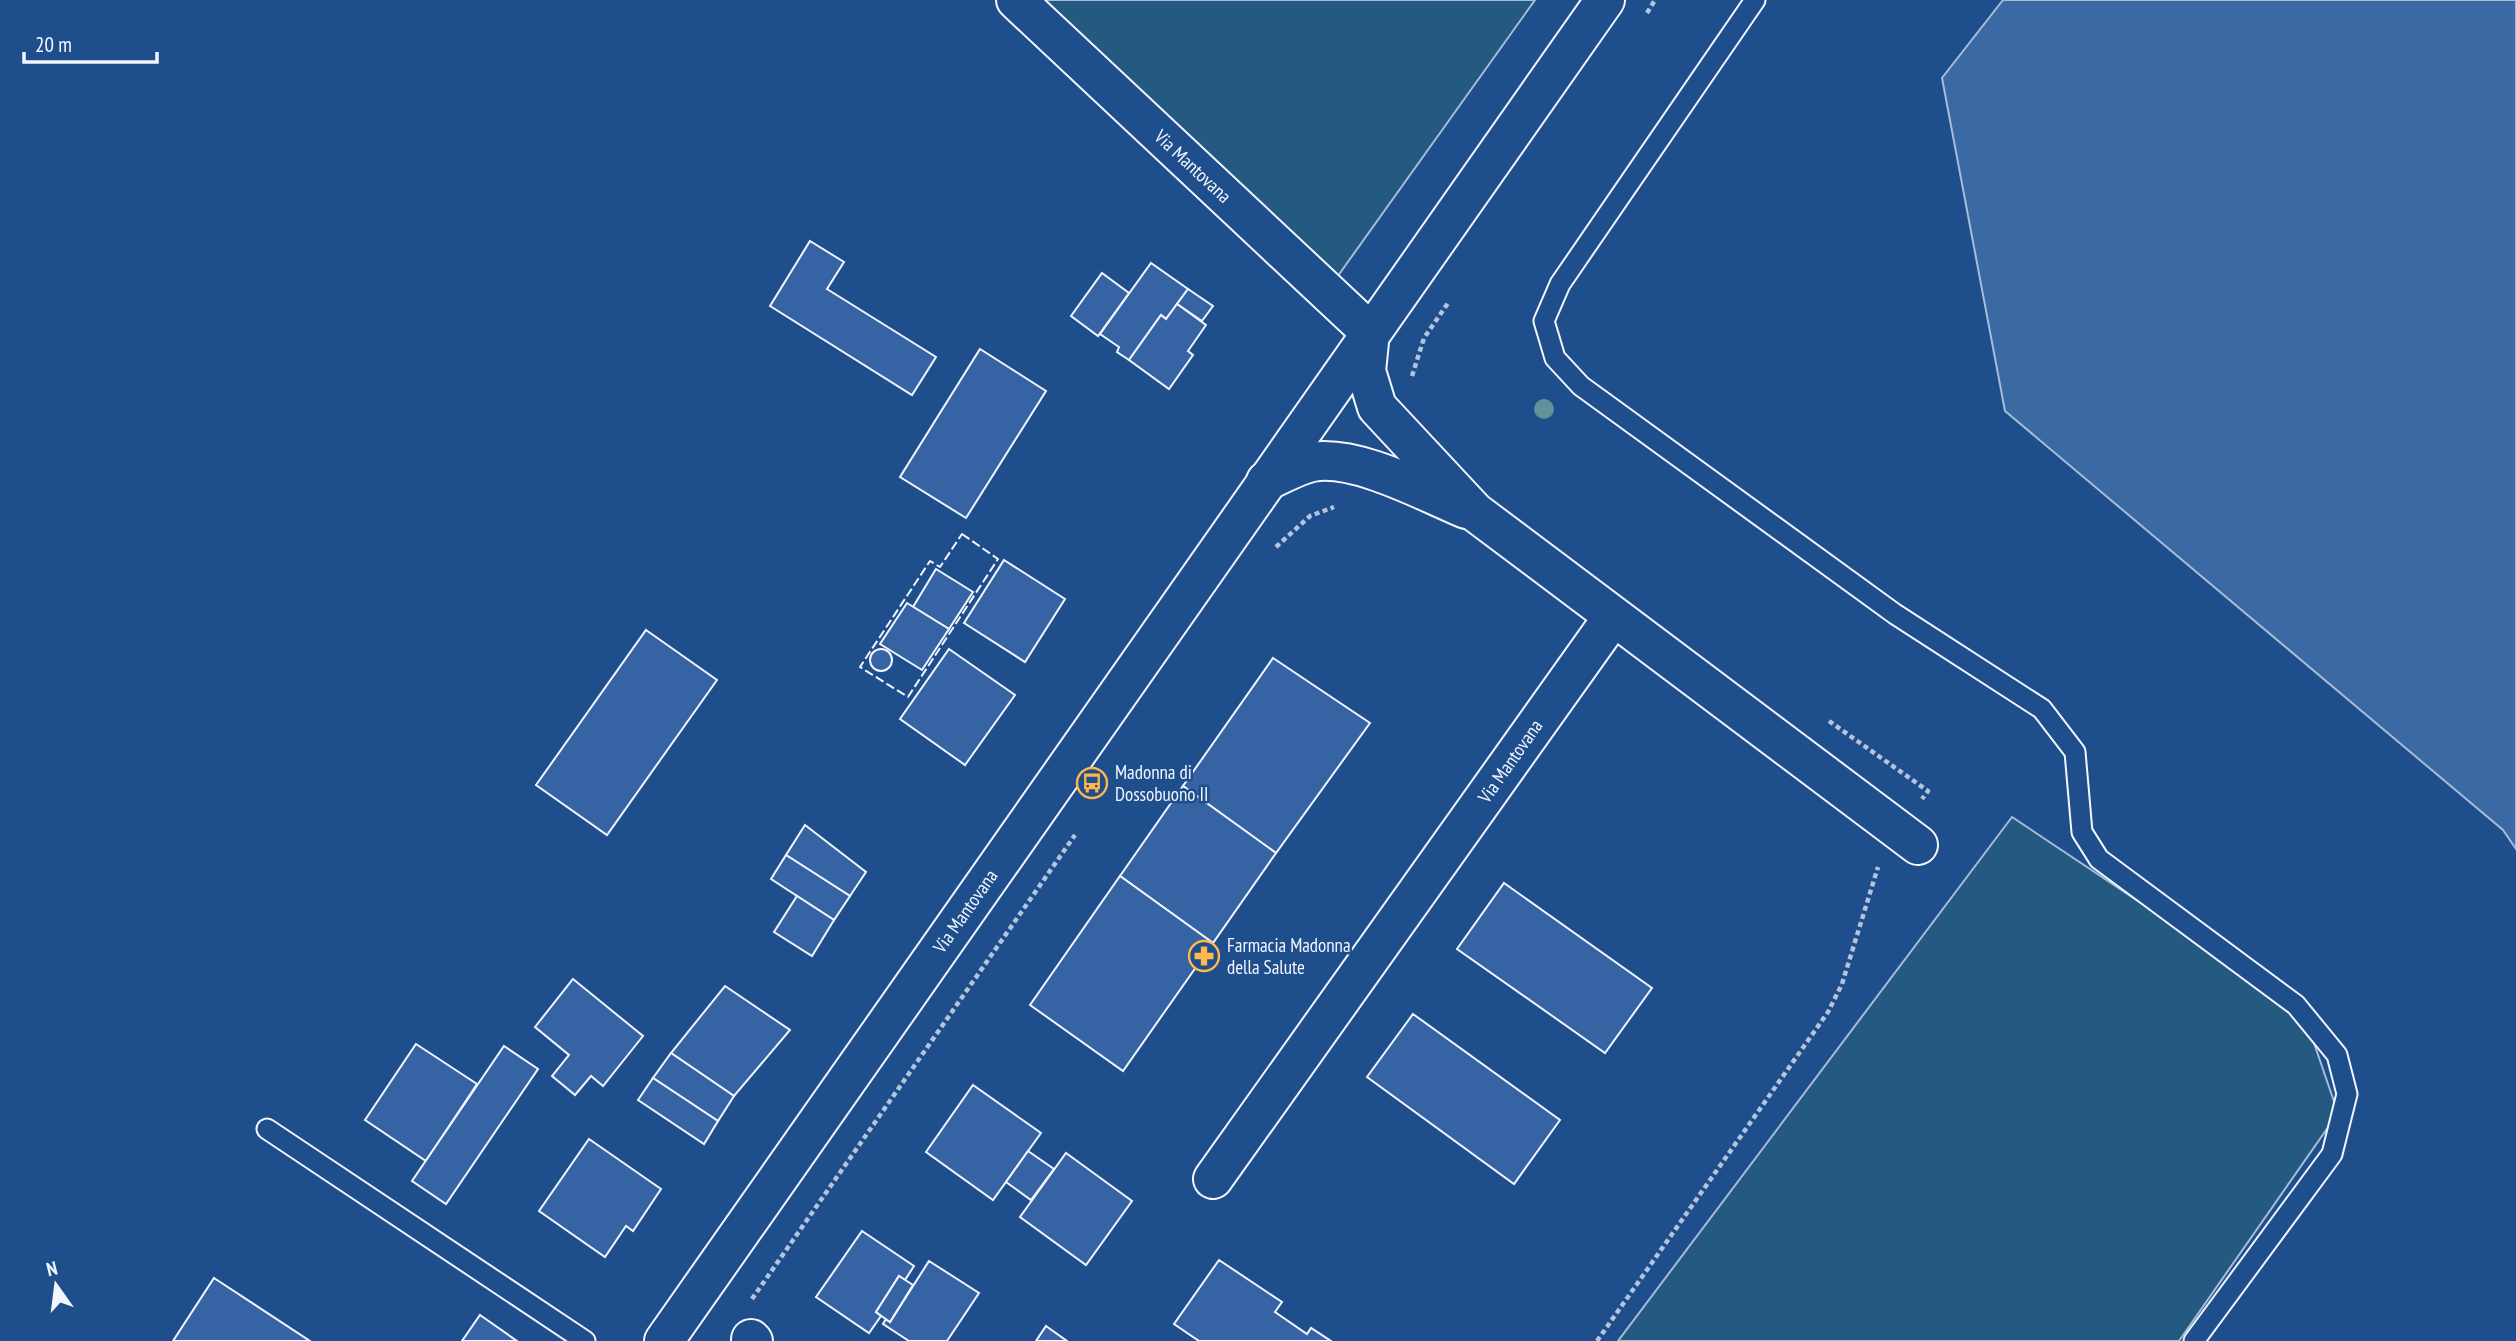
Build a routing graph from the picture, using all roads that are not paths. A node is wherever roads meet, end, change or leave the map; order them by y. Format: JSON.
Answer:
{"nodes":[{"id":1,"x":1016,"y":0,"type":"edge"},
{"id":2,"x":1605,"y":0,"type":"edge"},
{"id":3,"x":1755,"y":0,"type":"edge"},
{"id":4,"x":1370,"y":332,"type":"junction"},
{"id":5,"x":1266,"y":481,"type":"junction"},
{"id":6,"x":1475,"y":512,"type":"junction"},
{"id":7,"x":1613,"y":617,"type":"junction"},
{"id":8,"x":1918,"y":845,"type":"dead end"},
{"id":9,"x":267,"y":1129,"type":"dead end"},
{"id":10,"x":1213,"y":1179,"type":"dead end"},
{"id":11,"x":584,"y":1341,"type":"edge"},
{"id":12,"x":664,"y":1341,"type":"edge"},
{"id":13,"x":2194,"y":1341,"type":"edge"}],
"edges":[{"from":1,"to":4,"type":"street","name":"Via Mantovana"},
{"from":2,"to":4,"type":"street","name":"Via Mantovana"},
{"from":3,"to":13,"type":"lane"},
{"from":4,"to":5,"type":"street","name":"Via Mantovana"},
{"from":4,"to":6,"type":"street","name":"Via Mantovana"},
{"from":5,"to":6,"type":"street","name":"Via Mantovana"},
{"from":5,"to":12,"type":"street","name":"Via Mantovana"},
{"from":6,"to":7,"type":"street","name":"Via Mantovana"},
{"from":7,"to":8,"type":"street","name":"Via Mantovana"},
{"from":7,"to":10,"type":"street","name":"Via Mantovana"},
{"from":9,"to":11,"type":"lane"}]}
